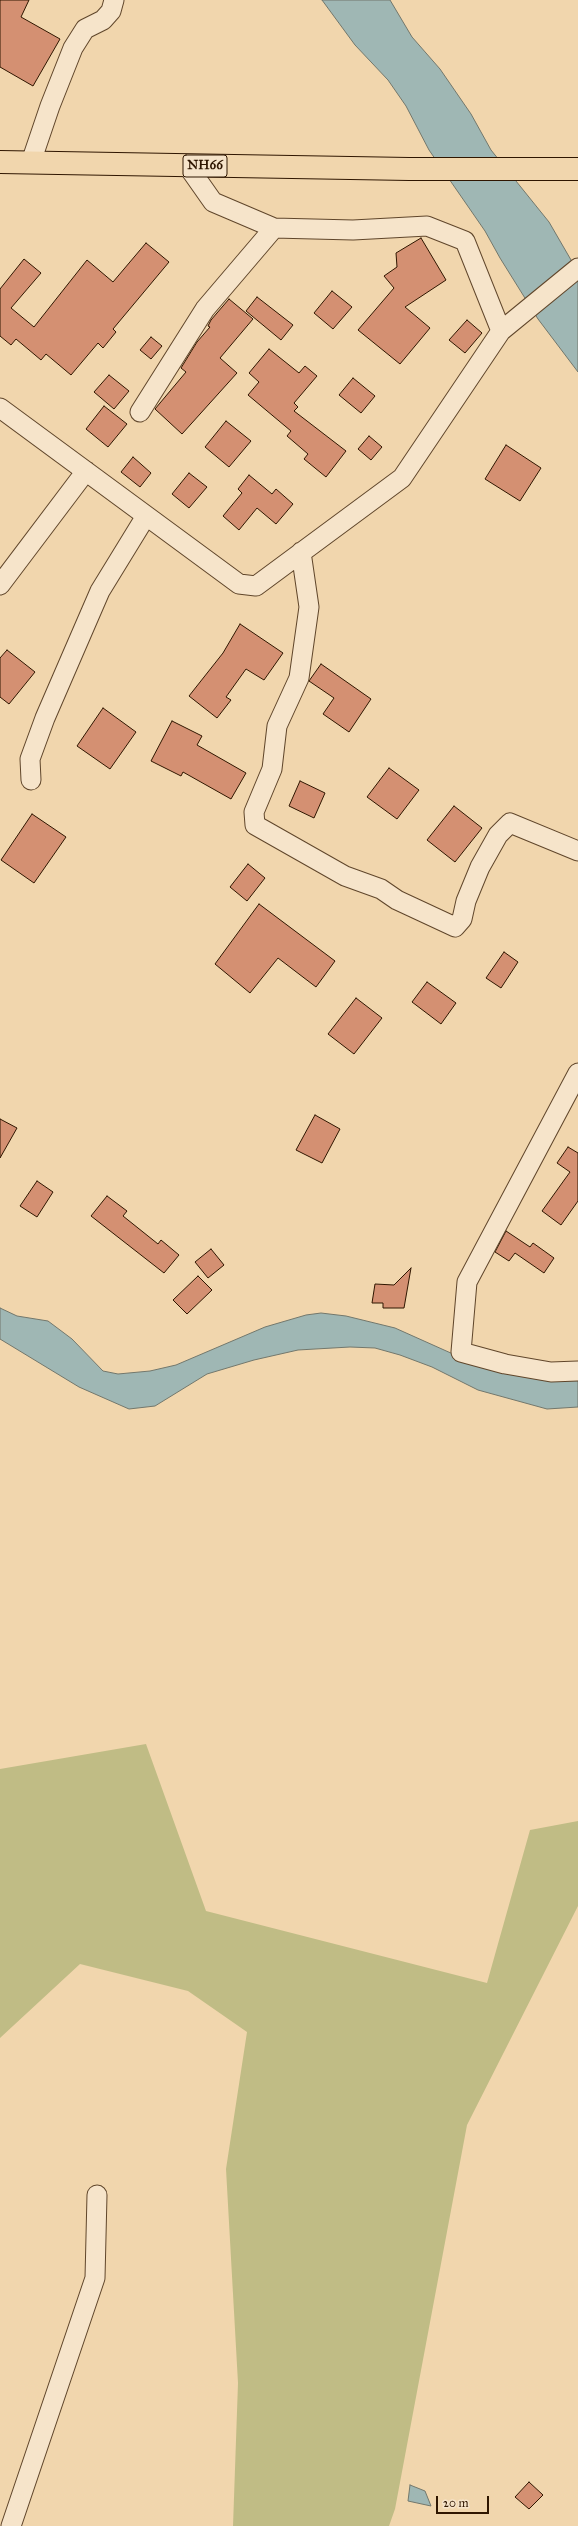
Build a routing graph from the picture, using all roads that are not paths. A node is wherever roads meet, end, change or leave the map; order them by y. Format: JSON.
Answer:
{"nodes":[{"id":1,"x":114,"y":0,"type":"edge"},
{"id":2,"x":0,"y":162,"type":"edge"},
{"id":3,"x":31,"y":162,"type":"junction"},
{"id":4,"x":187,"y":165,"type":"junction"},
{"id":5,"x":569,"y":168,"type":"edge"},
{"id":6,"x":274,"y":228,"type":"junction"},
{"id":7,"x":578,"y":268,"type":"edge"},
{"id":8,"x":501,"y":331,"type":"junction"},
{"id":9,"x":0,"y":408,"type":"edge"},
{"id":10,"x":140,"y":412,"type":"dead end"},
{"id":11,"x":86,"y":471,"type":"junction"},
{"id":12,"x":146,"y":516,"type":"junction"},
{"id":13,"x":302,"y":552,"type":"junction"},
{"id":14,"x":0,"y":585,"type":"edge"},
{"id":15,"x":31,"y":780,"type":"dead end"},
{"id":16,"x":578,"y":851,"type":"edge"},
{"id":17,"x":578,"y":1073,"type":"edge"},
{"id":18,"x":578,"y":1371,"type":"edge"},
{"id":19,"x":97,"y":2195,"type":"dead end"},
{"id":20,"x":11,"y":2526,"type":"edge"}],
"edges":[{"from":1,"to":3,"type":"street"},
{"from":2,"to":3,"type":"highway","number":"NH66"},
{"from":3,"to":4,"type":"highway","number":"NH66"},
{"from":4,"to":5,"type":"highway","number":"NH66"},
{"from":4,"to":6,"type":"street"},
{"from":6,"to":8,"type":"street"},
{"from":6,"to":10,"type":"street"},
{"from":7,"to":8,"type":"street"},
{"from":8,"to":13,"type":"street"},
{"from":9,"to":11,"type":"street"},
{"from":11,"to":12,"type":"street"},
{"from":11,"to":14,"type":"street"},
{"from":12,"to":13,"type":"street"},
{"from":12,"to":15,"type":"street"},
{"from":13,"to":16,"type":"street"},
{"from":17,"to":18,"type":"street"},
{"from":19,"to":20,"type":"street"}]}
